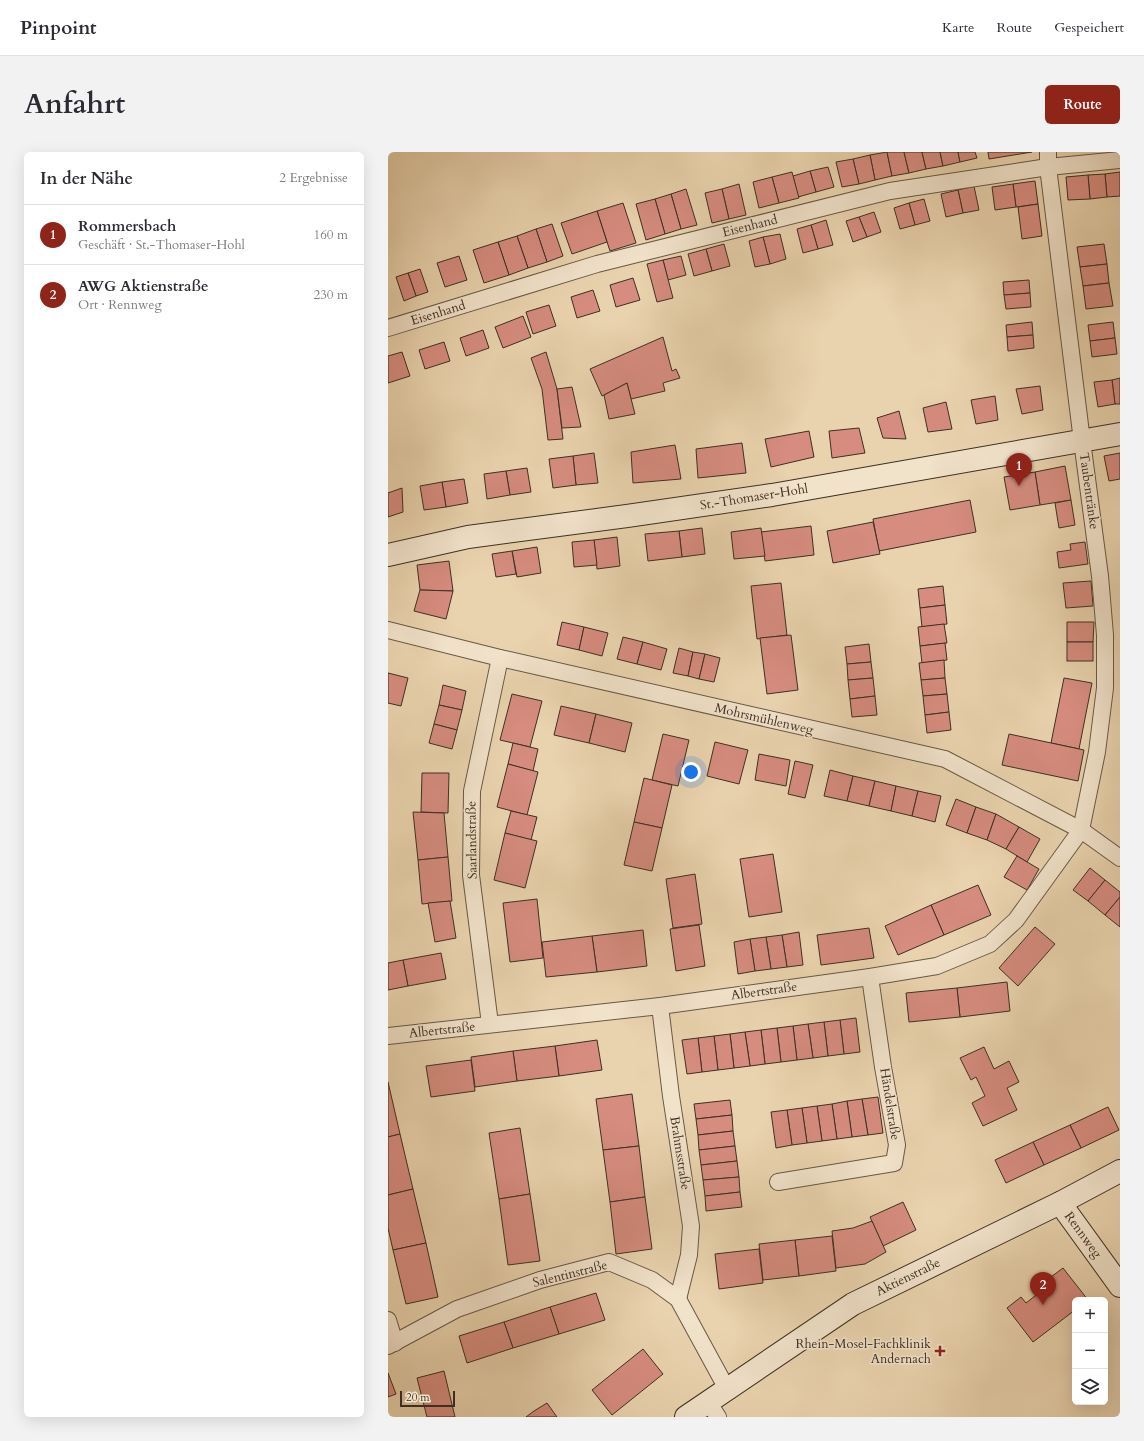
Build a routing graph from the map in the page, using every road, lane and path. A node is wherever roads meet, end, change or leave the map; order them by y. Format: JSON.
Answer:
{"nodes":[{"id":1,"x":1048,"y":160,"type":"edge"},
{"id":2,"x":1120,"y":160,"type":"edge"},
{"id":3,"x":388,"y":328,"type":"edge"},
{"id":4,"x":1120,"y":434,"type":"edge"},
{"id":5,"x":1082,"y":441,"type":"junction"},
{"id":6,"x":388,"y":555,"type":"edge"},
{"id":7,"x":388,"y":630,"type":"edge"},
{"id":8,"x":500,"y":658,"type":"junction"},
{"id":9,"x":1081,"y":830,"type":"junction"},
{"id":10,"x":1120,"y":858,"type":"edge"},
{"id":11,"x":870,"y":977,"type":"junction"},
{"id":12,"x":660,"y":1006,"type":"junction"},
{"id":13,"x":490,"y":1024,"type":"junction"},
{"id":14,"x":388,"y":1036,"type":"edge"},
{"id":15,"x":1120,"y":1171,"type":"edge"},
{"id":16,"x":778,"y":1182,"type":"dead end"},
{"id":17,"x":1060,"y":1204,"type":"junction"},
{"id":18,"x":1120,"y":1286,"type":"edge"},
{"id":19,"x":678,"y":1299,"type":"junction"},
{"id":20,"x":388,"y":1320,"type":"edge"},
{"id":21,"x":392,"y":1344,"type":"edge"},
{"id":22,"x":727,"y":1389,"type":"junction"},
{"id":23,"x":713,"y":1409,"type":"edge"},
{"id":24,"x":686,"y":1417,"type":"edge"}],
"edges":[{"from":1,"to":2,"type":"street","name":"Eisenhand"},
{"from":1,"to":3,"type":"street","name":"Eisenhand"},
{"from":1,"to":5,"type":"street","name":"Taubentränke"},
{"from":4,"to":5,"type":"street","name":"St.-Thomaser-Hohl"},
{"from":5,"to":6,"type":"street","name":"St.-Thomaser-Hohl"},
{"from":5,"to":9,"type":"street","name":"Taubentränke"},
{"from":7,"to":8,"type":"street","name":"Mohrsmühlenweg"},
{"from":8,"to":9,"type":"street","name":"Mohrsmühlenweg"},
{"from":8,"to":13,"type":"street","name":"Saarlandstraße"},
{"from":9,"to":10,"type":"street","name":"Mohrsmühlenweg"},
{"from":9,"to":11,"type":"street","name":"Albertstraße"},
{"from":11,"to":12,"type":"street","name":"Albertstraße"},
{"from":11,"to":16,"type":"street","name":"Händelstraße"},
{"from":12,"to":13,"type":"street","name":"Albertstraße"},
{"from":12,"to":19,"type":"street","name":"Brahmsstraße"},
{"from":13,"to":14,"type":"street","name":"Albertstraße"},
{"from":15,"to":17,"type":"street","name":"Aktienstraße"},
{"from":17,"to":18,"type":"street","name":"Rennweg"},
{"from":17,"to":22,"type":"street","name":"Aktienstraße"},
{"from":19,"to":21,"type":"street","name":"Salentinstraße"},
{"from":19,"to":22,"type":"street","name":"Salentinstraße"},
{"from":20,"to":21,"type":"street"},
{"from":22,"to":23,"type":"street","name":"Aktienstraße"},
{"from":23,"to":24,"type":"street","name":"Aktienstraße"}]}
